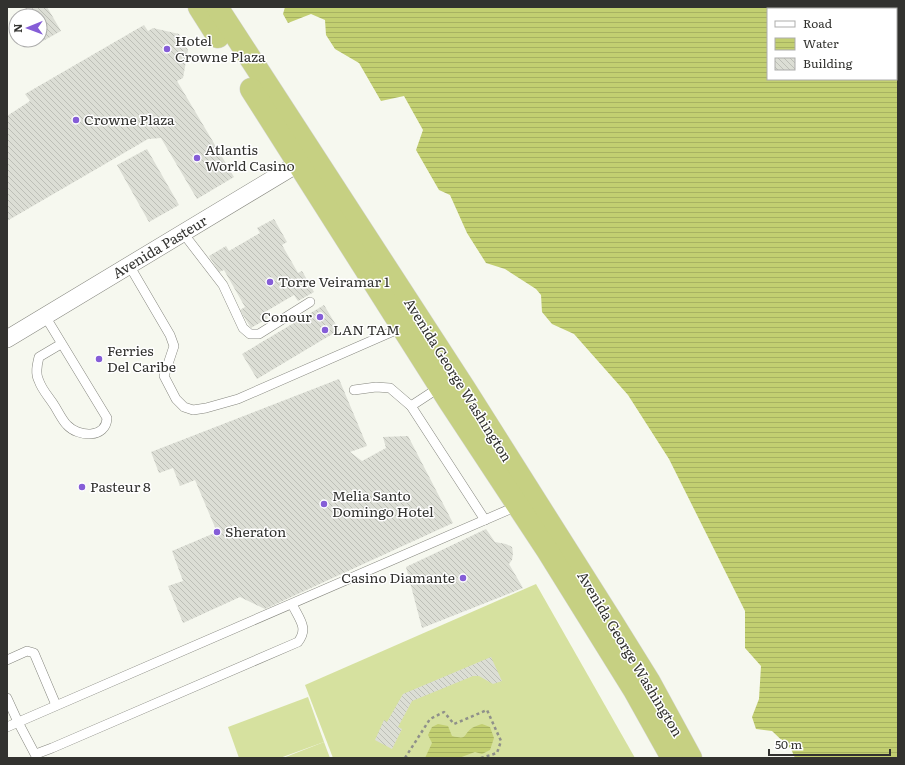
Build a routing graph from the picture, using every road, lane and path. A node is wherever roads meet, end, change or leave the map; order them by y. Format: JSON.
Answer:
{"nodes":[{"id":1,"x":200,"y":7,"type":"edge"},
{"id":2,"x":217,"y":7,"type":"edge"},
{"id":3,"x":306,"y":159,"type":"junction"},
{"id":4,"x":183,"y":233,"type":"junction"},
{"id":5,"x":129,"y":265,"type":"junction"},
{"id":6,"x":310,"y":302,"type":"dead end"},
{"id":7,"x":44,"y":316,"type":"junction"},
{"id":8,"x":403,"y":327,"type":"junction"},
{"id":9,"x":7,"y":339,"type":"edge"},
{"id":10,"x":61,"y":344,"type":"junction"},
{"id":11,"x":440,"y":387,"type":"junction"},
{"id":12,"x":354,"y":390,"type":"dead end"},
{"id":13,"x":411,"y":406,"type":"junction"},
{"id":14,"x":525,"y":501,"type":"junction"},
{"id":15,"x":485,"y":520,"type":"junction"},
{"id":16,"x":292,"y":604,"type":"junction"},
{"id":17,"x":7,"y":660,"type":"edge"},
{"id":18,"x":7,"y":698,"type":"edge"},
{"id":19,"x":56,"y":705,"type":"junction"},
{"id":20,"x":18,"y":722,"type":"junction"},
{"id":21,"x":7,"y":727,"type":"edge"},
{"id":22,"x":37,"y":756,"type":"edge"},
{"id":23,"x":405,"y":758,"type":"edge"},
{"id":24,"x":481,"y":758,"type":"edge"},
{"id":25,"x":672,"y":758,"type":"edge"},
{"id":26,"x":691,"y":758,"type":"edge"}],
"edges":[{"from":1,"to":3,"type":"highway","name":"Avenida George Washington"},
{"from":2,"to":3,"type":"highway","name":"Avenida George Washington"},
{"from":3,"to":4,"type":"street","name":"Avenida Pasteur"},
{"from":3,"to":8,"type":"highway","name":"Avenida George Washington"},
{"from":3,"to":14,"type":"highway","name":"Avenida George Washington"},
{"from":4,"to":5,"type":"street","name":"Avenida Pasteur"},
{"from":4,"to":6,"type":"lane"},
{"from":5,"to":7,"type":"street","name":"Avenida Pasteur"},
{"from":5,"to":8,"type":"lane"},
{"from":7,"to":9,"type":"street","name":"Avenida Pasteur"},
{"from":7,"to":10,"type":"lane"},
{"from":8,"to":11,"type":"highway","name":"Avenida George Washington"},
{"from":10,"to":10,"type":"lane"},
{"from":11,"to":13,"type":"lane"},
{"from":11,"to":14,"type":"highway","name":"Avenida George Washington"},
{"from":12,"to":13,"type":"lane"},
{"from":13,"to":15,"type":"lane"},
{"from":14,"to":15,"type":"lane"},
{"from":14,"to":25,"type":"highway","name":"Avenida George Washington"},
{"from":14,"to":26,"type":"highway","name":"Avenida George Washington"},
{"from":15,"to":16,"type":"lane"},
{"from":16,"to":19,"type":"lane"},
{"from":16,"to":22,"type":"lane"},
{"from":17,"to":19,"type":"lane"},
{"from":18,"to":20,"type":"lane"},
{"from":19,"to":20,"type":"lane"},
{"from":20,"to":21,"type":"lane"},
{"from":20,"to":22,"type":"lane"},
{"from":23,"to":24,"type":"path"}]}
